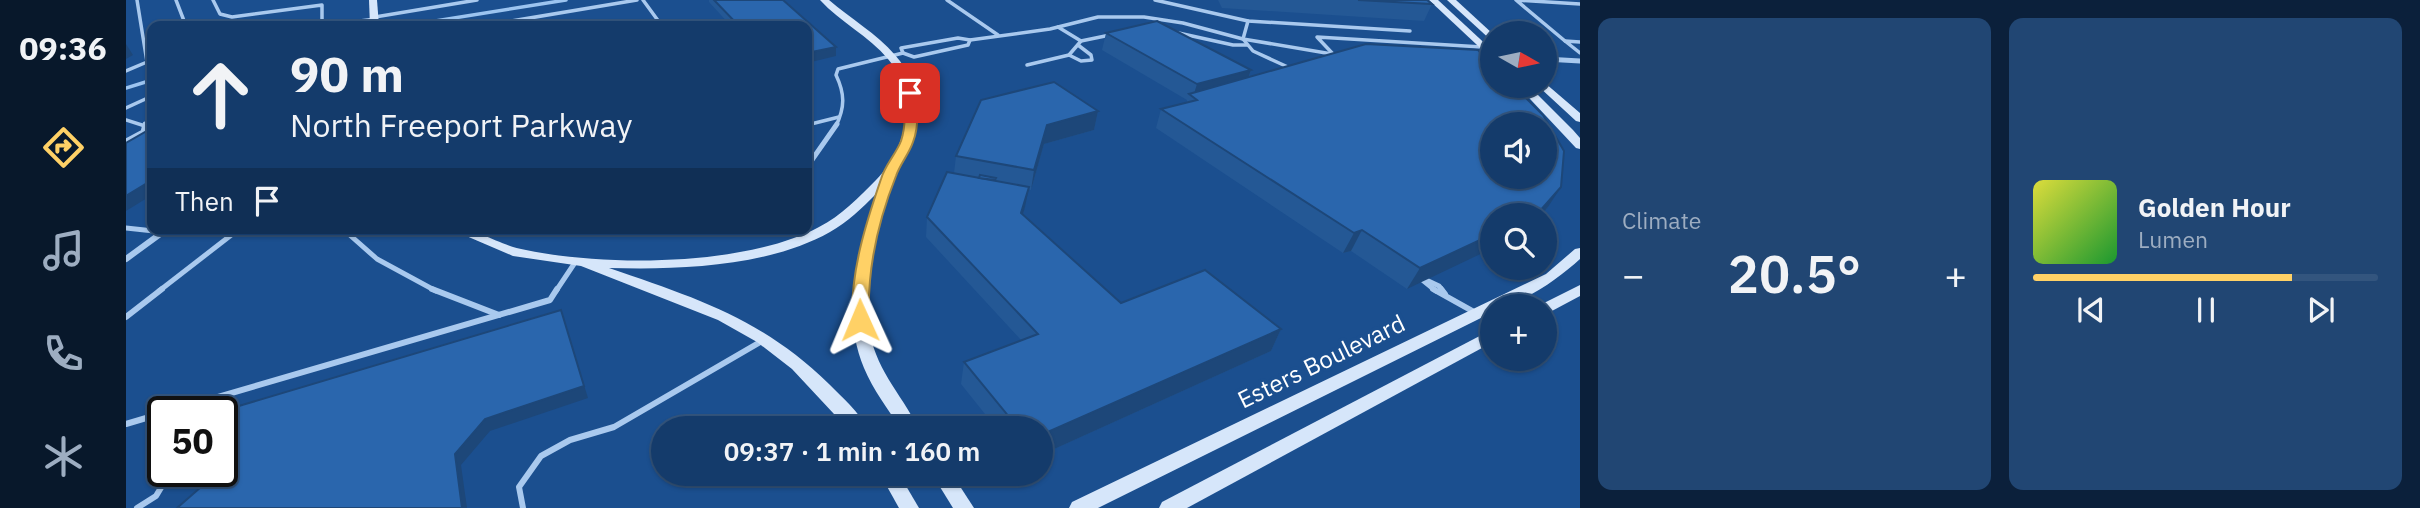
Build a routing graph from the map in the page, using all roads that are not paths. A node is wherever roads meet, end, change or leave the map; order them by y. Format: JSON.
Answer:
{"nodes":[{"id":1,"x":137,"y":0,"type":"edge"},
{"id":2,"x":176,"y":0,"type":"edge"},
{"id":3,"x":213,"y":0,"type":"edge"},
{"id":4,"x":373,"y":0,"type":"edge"},
{"id":5,"x":427,"y":0,"type":"edge"},
{"id":6,"x":477,"y":0,"type":"edge"},
{"id":7,"x":638,"y":0,"type":"edge"},
{"id":8,"x":643,"y":0,"type":"edge"},
{"id":9,"x":824,"y":0,"type":"edge"},
{"id":10,"x":947,"y":0,"type":"edge"},
{"id":11,"x":1154,"y":0,"type":"edge"},
{"id":12,"x":1433,"y":0,"type":"edge"},
{"id":13,"x":1451,"y":0,"type":"edge"},
{"id":14,"x":1580,"y":4,"type":"edge"},
{"id":15,"x":429,"y":7,"type":"junction"},
{"id":16,"x":375,"y":20,"type":"edge"},
{"id":17,"x":184,"y":21,"type":"edge"},
{"id":18,"x":322,"y":21,"type":"edge"},
{"id":19,"x":512,"y":21,"type":"edge"},
{"id":20,"x":658,"y":21,"type":"edge"},
{"id":21,"x":1248,"y":21,"type":"junction"},
{"id":22,"x":1058,"y":27,"type":"junction"},
{"id":23,"x":1480,"y":27,"type":"edge"},
{"id":24,"x":1173,"y":31,"type":"edge"},
{"id":25,"x":1410,"y":31,"type":"dead end"},
{"id":26,"x":1119,"y":33,"type":"edge"},
{"id":27,"x":998,"y":35,"type":"junction"},
{"id":28,"x":1243,"y":39,"type":"junction"},
{"id":29,"x":970,"y":40,"type":"junction"},
{"id":30,"x":1565,"y":41,"type":"junction"},
{"id":31,"x":1580,"y":41,"type":"edge"},
{"id":32,"x":1080,"y":43,"type":"junction"},
{"id":33,"x":1247,"y":45,"type":"junction"},
{"id":34,"x":1480,"y":45,"type":"edge"},
{"id":35,"x":1480,"y":47,"type":"edge"},
{"id":36,"x":1580,"y":53,"type":"edge"},
{"id":37,"x":1333,"y":54,"type":"junction"},
{"id":38,"x":1341,"y":54,"type":"edge"},
{"id":39,"x":897,"y":55,"type":"junction"},
{"id":40,"x":1069,"y":55,"type":"junction"},
{"id":41,"x":1326,"y":58,"type":"edge"},
{"id":42,"x":1558,"y":60,"type":"edge"},
{"id":43,"x":1580,"y":61,"type":"edge"},
{"id":44,"x":1027,"y":65,"type":"dead end"},
{"id":45,"x":1287,"y":68,"type":"junction"},
{"id":46,"x":1293,"y":68,"type":"edge"},
{"id":47,"x":126,"y":71,"type":"edge"},
{"id":48,"x":1276,"y":72,"type":"edge"},
{"id":49,"x":147,"y":98,"type":"edge"},
{"id":50,"x":1535,"y":98,"type":"edge"},
{"id":51,"x":1556,"y":98,"type":"edge"},
{"id":52,"x":126,"y":108,"type":"edge"},
{"id":53,"x":839,"y":117,"type":"junction"},
{"id":54,"x":1580,"y":119,"type":"edge"},
{"id":55,"x":126,"y":120,"type":"edge"},
{"id":56,"x":812,"y":124,"type":"edge"},
{"id":57,"x":126,"y":141,"type":"edge"},
{"id":58,"x":1580,"y":146,"type":"edge"},
{"id":59,"x":812,"y":160,"type":"edge"},
{"id":60,"x":889,"y":175,"type":"junction"},
{"id":61,"x":126,"y":228,"type":"edge"},
{"id":62,"x":147,"y":230,"type":"edge"},
{"id":63,"x":812,"y":234,"type":"edge"},
{"id":64,"x":159,"y":235,"type":"edge"},
{"id":65,"x":231,"y":235,"type":"edge"},
{"id":66,"x":348,"y":235,"type":"edge"},
{"id":67,"x":473,"y":235,"type":"edge"},
{"id":68,"x":809,"y":235,"type":"edge"},
{"id":69,"x":1580,"y":252,"type":"edge"},
{"id":70,"x":126,"y":259,"type":"edge"},
{"id":71,"x":576,"y":261,"type":"junction"},
{"id":72,"x":1580,"y":290,"type":"edge"},
{"id":73,"x":1445,"y":294,"type":"dead end"},
{"id":74,"x":1557,"y":302,"type":"edge"},
{"id":75,"x":1476,"y":313,"type":"junction"},
{"id":76,"x":499,"y":315,"type":"junction"},
{"id":77,"x":126,"y":317,"type":"edge"},
{"id":78,"x":765,"y":339,"type":"junction"},
{"id":79,"x":1480,"y":342,"type":"edge"},
{"id":80,"x":228,"y":396,"type":"edge"},
{"id":81,"x":848,"y":416,"type":"edge"},
{"id":82,"x":902,"y":416,"type":"edge"},
{"id":83,"x":147,"y":418,"type":"edge"},
{"id":84,"x":126,"y":424,"type":"edge"},
{"id":85,"x":896,"y":486,"type":"edge"},
{"id":86,"x":949,"y":486,"type":"edge"},
{"id":87,"x":161,"y":487,"type":"edge"},
{"id":88,"x":137,"y":508,"type":"edge"},
{"id":89,"x":523,"y":508,"type":"edge"},
{"id":90,"x":909,"y":508,"type":"edge"},
{"id":91,"x":964,"y":508,"type":"edge"},
{"id":92,"x":1079,"y":508,"type":"edge"},
{"id":93,"x":1169,"y":508,"type":"edge"}],
"edges":[{"from":1,"to":47,"type":"lane"},
{"from":2,"to":17,"type":"lane"},
{"from":3,"to":18,"type":"lane"},
{"from":4,"to":16,"type":"main road"},
{"from":5,"to":15,"type":"lane"},
{"from":6,"to":15,"type":"lane"},
{"from":7,"to":19,"type":"lane"},
{"from":8,"to":20,"type":"lane"},
{"from":9,"to":39,"type":"main road"},
{"from":10,"to":27,"type":"lane"},
{"from":11,"to":21,"type":"lane"},
{"from":12,"to":34,"type":"main road"},
{"from":13,"to":23,"type":"main road"},
{"from":14,"to":30,"type":"lane"},
{"from":15,"to":16,"type":"lane"},
{"from":21,"to":25,"type":"lane"},
{"from":21,"to":28,"type":"lane"},
{"from":22,"to":27,"type":"lane"},
{"from":22,"to":28,"type":"lane"},
{"from":22,"to":32,"type":"lane"},
{"from":24,"to":33,"type":"lane"},
{"from":26,"to":32,"type":"lane"},
{"from":27,"to":29,"type":"lane"},
{"from":28,"to":33,"type":"lane"},
{"from":28,"to":37,"type":"lane"},
{"from":29,"to":39,"type":"lane"},
{"from":29,"to":39,"type":"lane"},
{"from":30,"to":31,"type":"lane"},
{"from":30,"to":36,"type":"lane"},
{"from":32,"to":40,"type":"lane"},
{"from":32,"to":40,"type":"lane"},
{"from":33,"to":45,"type":"lane"},
{"from":35,"to":37,"type":"lane"},
{"from":37,"to":38,"type":"lane"},
{"from":37,"to":41,"type":"lane"},
{"from":39,"to":53,"type":"lane"},
{"from":39,"to":60,"type":"main road"},
{"from":40,"to":44,"type":"lane"},
{"from":42,"to":43,"type":"street"},
{"from":45,"to":46,"type":"lane"},
{"from":45,"to":48,"type":"lane"},
{"from":49,"to":52,"type":"lane"},
{"from":50,"to":58,"type":"main road"},
{"from":51,"to":54,"type":"main road"},
{"from":53,"to":56,"type":"lane"},
{"from":53,"to":59,"type":"lane"},
{"from":55,"to":57,"type":"lane"},
{"from":60,"to":63,"type":"main road"},
{"from":60,"to":82,"type":"main road"},
{"from":61,"to":62,"type":"lane"},
{"from":64,"to":70,"type":"street"},
{"from":65,"to":77,"type":"lane"},
{"from":66,"to":76,"type":"lane"},
{"from":67,"to":71,"type":"main road"},
{"from":68,"to":71,"type":"main road"},
{"from":69,"to":75,"type":"main road","name":"Esters Boulevard"},
{"from":71,"to":76,"type":"lane"},
{"from":71,"to":78,"type":"main road"},
{"from":72,"to":74,"type":"main road"},
{"from":73,"to":75,"type":"lane"},
{"from":75,"to":92,"type":"main road","name":"Esters Boulevard"},
{"from":76,"to":80,"type":"lane"},
{"from":78,"to":81,"type":"main road"},
{"from":78,"to":89,"type":"lane"},
{"from":79,"to":93,"type":"main road"},
{"from":83,"to":84,"type":"lane"},
{"from":85,"to":90,"type":"main road"},
{"from":86,"to":91,"type":"main road"},
{"from":87,"to":88,"type":"lane"}]}
